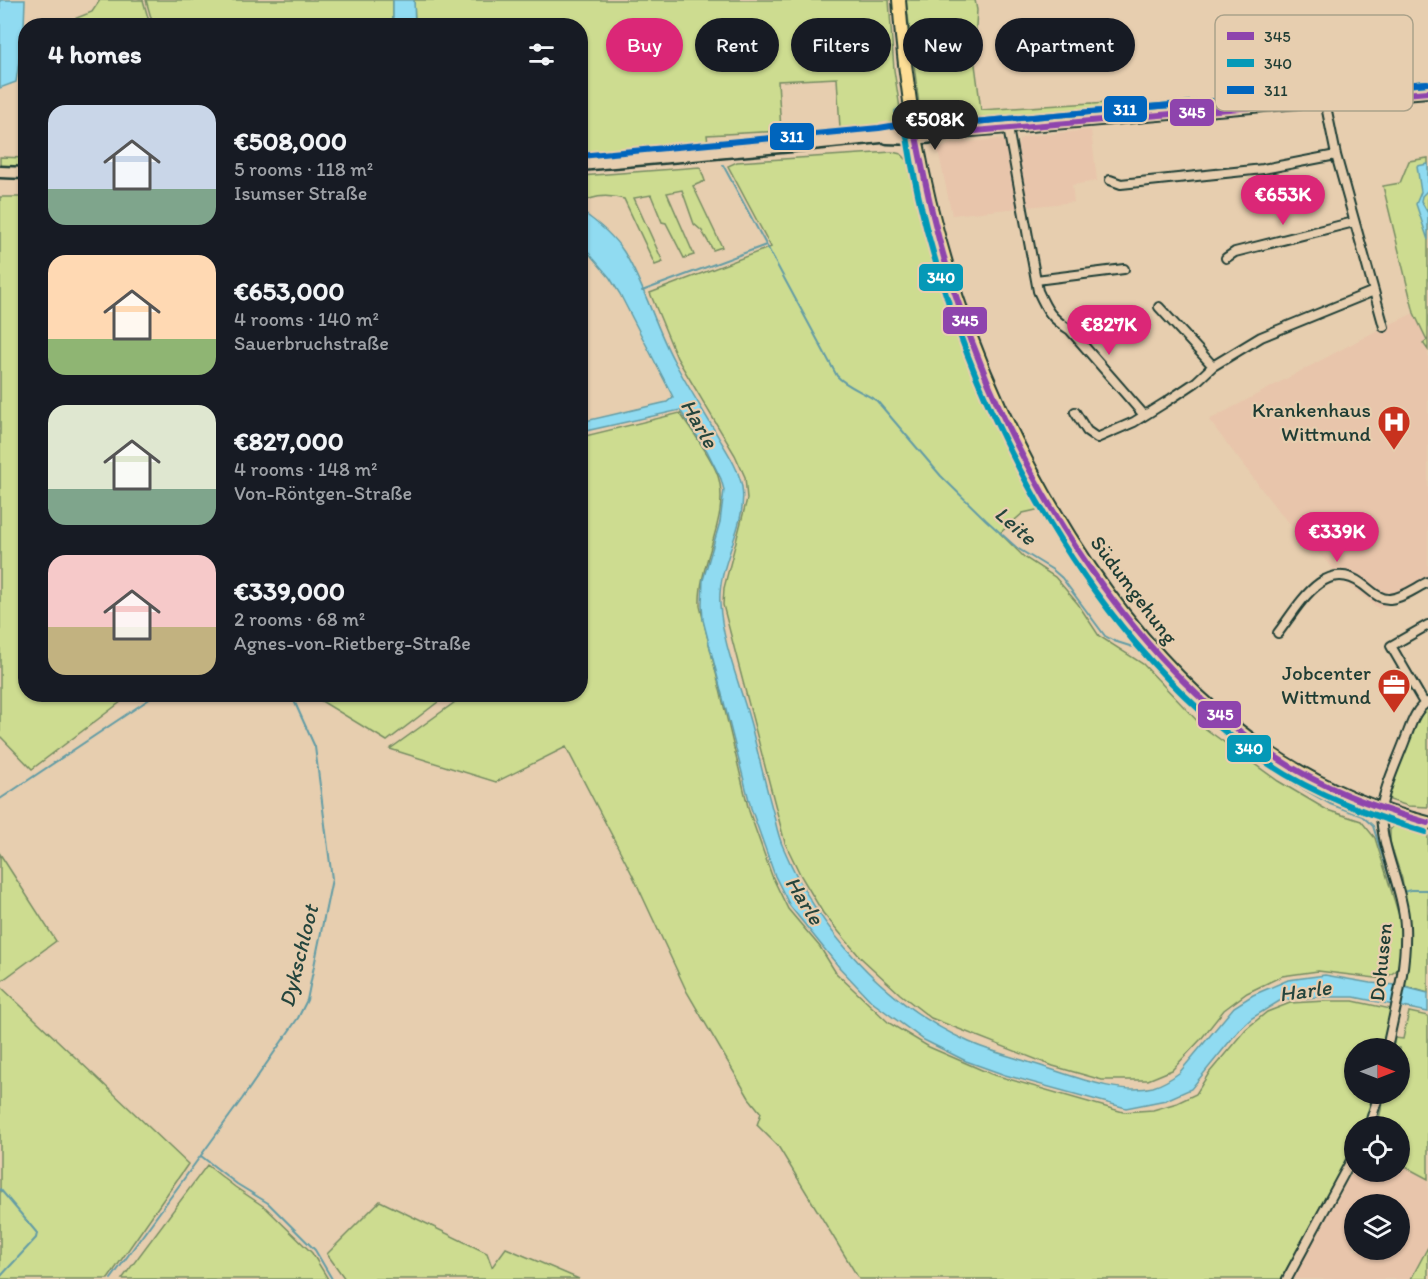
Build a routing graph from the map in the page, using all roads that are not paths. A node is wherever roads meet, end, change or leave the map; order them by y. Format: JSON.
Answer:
{"nodes":[{"id":1,"x":899,"y":0,"type":"edge"},
{"id":2,"x":1428,"y":92,"type":"edge"},
{"id":3,"x":1413,"y":93,"type":"edge"},
{"id":4,"x":1215,"y":110,"type":"edge"},
{"id":5,"x":1327,"y":111,"type":"edge"},
{"id":6,"x":1008,"y":128,"type":"junction"},
{"id":7,"x":916,"y":135,"type":"junction"},
{"id":8,"x":1336,"y":155,"type":"junction"},
{"id":9,"x":588,"y":164,"type":"edge"},
{"id":10,"x":0,"y":172,"type":"edge"},
{"id":11,"x":18,"y":173,"type":"edge"},
{"id":12,"x":1110,"y":180,"type":"dead end"},
{"id":13,"x":1354,"y":222,"type":"junction"},
{"id":14,"x":1226,"y":258,"type":"dead end"},
{"id":15,"x":1124,"y":269,"type":"dead end"},
{"id":16,"x":1035,"y":280,"type":"junction"},
{"id":17,"x":1374,"y":291,"type":"junction"},
{"id":18,"x":1159,"y":307,"type":"dead end"},
{"id":19,"x":1384,"y":327,"type":"dead end"},
{"id":20,"x":1213,"y":366,"type":"junction"},
{"id":21,"x":1075,"y":412,"type":"dead end"},
{"id":22,"x":1144,"y":415,"type":"junction"},
{"id":23,"x":1428,"y":582,"type":"edge"},
{"id":24,"x":1428,"y":625,"type":"edge"},
{"id":25,"x":1278,"y":633,"type":"dead end"},
{"id":26,"x":1426,"y":703,"type":"edge"},
{"id":27,"x":1382,"y":810,"type":"junction"},
{"id":28,"x":1428,"y":823,"type":"edge"},
{"id":29,"x":1389,"y":1038,"type":"edge"},
{"id":30,"x":1344,"y":1174,"type":"edge"},
{"id":31,"x":1287,"y":1279,"type":"edge"}],
"edges":[{"from":1,"to":7,"type":"main road"},
{"from":2,"to":3,"type":"street"},
{"from":4,"to":6,"type":"street"},
{"from":5,"to":8,"type":"street"},
{"from":6,"to":7,"type":"street"},
{"from":6,"to":16,"type":"street"},
{"from":7,"to":9,"type":"main road"},
{"from":7,"to":27,"type":"main road","name":"Südumgehung"},
{"from":8,"to":12,"type":"street"},
{"from":8,"to":13,"type":"street"},
{"from":10,"to":11,"type":"main road"},
{"from":13,"to":14,"type":"street"},
{"from":13,"to":17,"type":"street"},
{"from":15,"to":16,"type":"street"},
{"from":16,"to":22,"type":"street"},
{"from":17,"to":19,"type":"street"},
{"from":17,"to":20,"type":"street"},
{"from":18,"to":20,"type":"street"},
{"from":20,"to":22,"type":"street"},
{"from":21,"to":22,"type":"street"},
{"from":23,"to":25,"type":"street"},
{"from":24,"to":26,"type":"street"},
{"from":26,"to":27,"type":"street"},
{"from":27,"to":28,"type":"main road","name":"Südumgehung"},
{"from":27,"to":29,"type":"street","name":"Dohusen"},
{"from":30,"to":31,"type":"street"}]}
